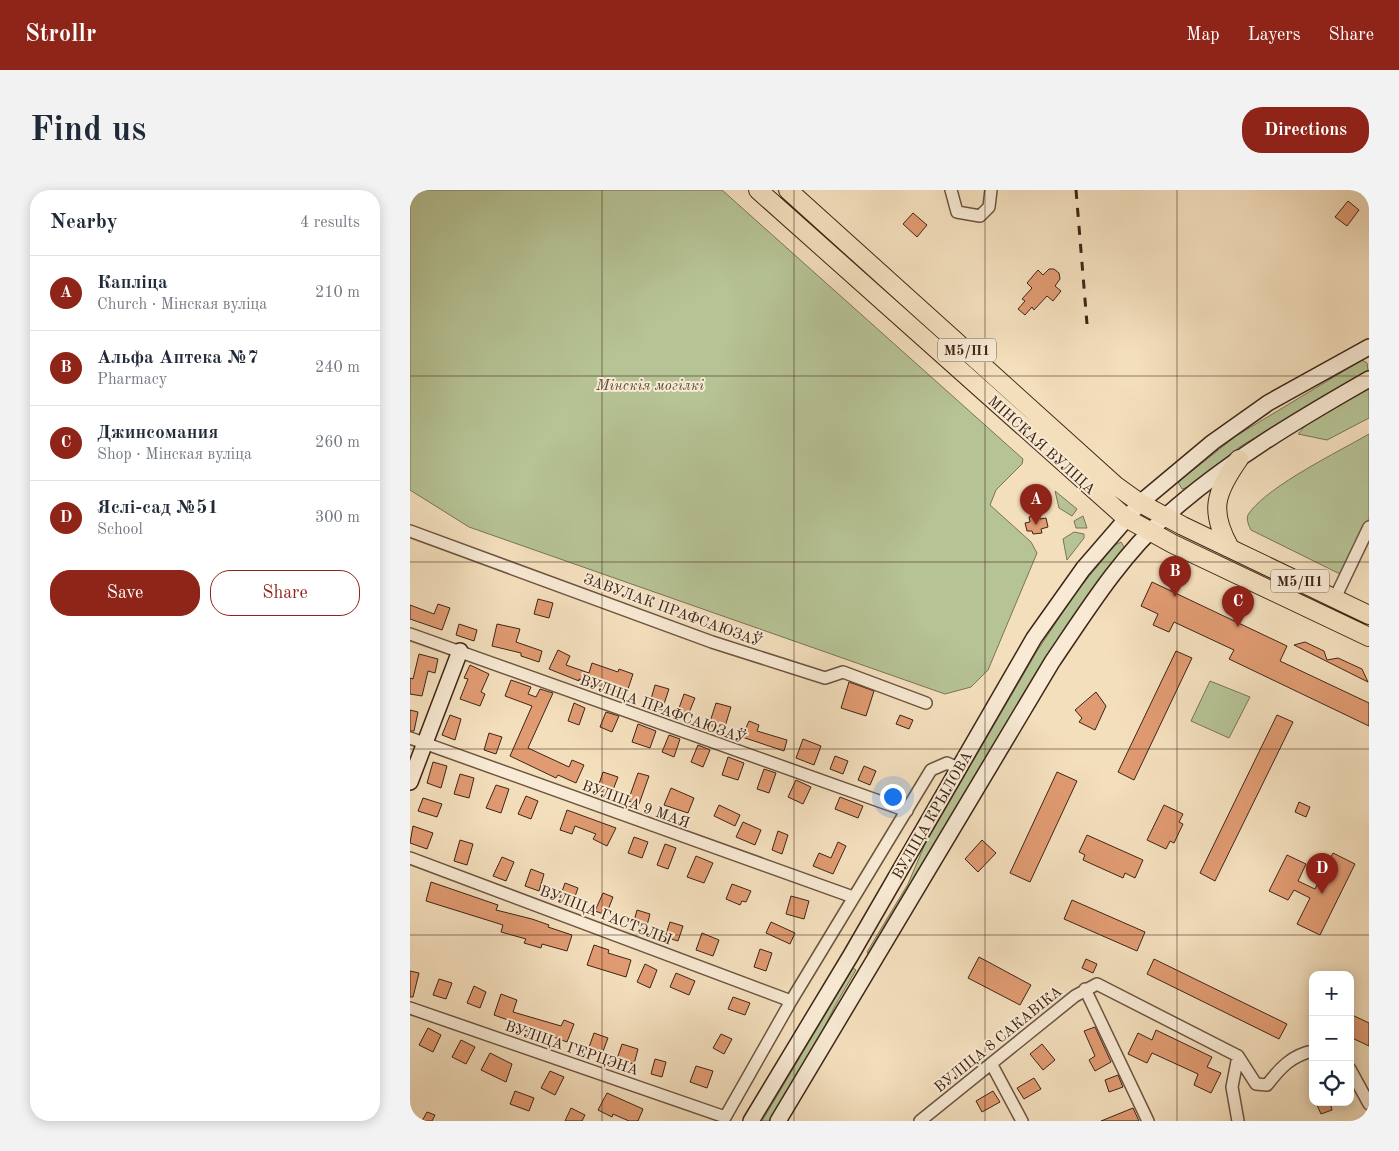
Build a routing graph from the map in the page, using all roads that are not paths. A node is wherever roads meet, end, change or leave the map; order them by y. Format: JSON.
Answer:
{"nodes":[{"id":1,"x":758,"y":190,"type":"edge"},
{"id":2,"x":788,"y":190,"type":"edge"},
{"id":3,"x":950,"y":190,"type":"edge"},
{"id":4,"x":992,"y":190,"type":"edge"},
{"id":5,"x":1369,"y":348,"type":"edge"},
{"id":6,"x":1369,"y":379,"type":"edge"},
{"id":7,"x":1239,"y":459,"type":"junction"},
{"id":8,"x":1140,"y":502,"type":"junction"},
{"id":9,"x":1166,"y":516,"type":"junction"},
{"id":10,"x":1126,"y":518,"type":"junction"},
{"id":11,"x":1369,"y":528,"type":"edge"},
{"id":12,"x":410,"y":531,"type":"edge"},
{"id":13,"x":1151,"y":531,"type":"junction"},
{"id":14,"x":1230,"y":548,"type":"junction"},
{"id":15,"x":1335,"y":598,"type":"junction"},
{"id":16,"x":1369,"y":615,"type":"edge"},
{"id":17,"x":410,"y":634,"type":"edge"},
{"id":18,"x":1369,"y":637,"type":"edge"},
{"id":19,"x":460,"y":651,"type":"junction"},
{"id":20,"x":926,"y":703,"type":"dead end"},
{"id":21,"x":410,"y":738,"type":"edge"},
{"id":22,"x":425,"y":744,"type":"junction"},
{"id":23,"x":960,"y":768,"type":"junction"},
{"id":24,"x":410,"y":782,"type":"edge"},
{"id":25,"x":906,"y":811,"type":"junction"},
{"id":26,"x":410,"y":858,"type":"edge"},
{"id":27,"x":853,"y":897,"type":"junction"},
{"id":28,"x":851,"y":955,"type":"junction"},
{"id":29,"x":871,"y":966,"type":"junction"},
{"id":30,"x":1085,"y":989,"type":"junction"},
{"id":31,"x":791,"y":1001,"type":"junction"},
{"id":32,"x":410,"y":1008,"type":"edge"},
{"id":33,"x":1309,"y":1052,"type":"edge"},
{"id":34,"x":1238,"y":1056,"type":"junction"},
{"id":35,"x":992,"y":1065,"type":"junction"},
{"id":36,"x":1354,"y":1076,"type":"edge"},
{"id":37,"x":1369,"y":1104,"type":"edge"},
{"id":38,"x":724,"y":1119,"type":"edge"},
{"id":39,"x":751,"y":1121,"type":"edge"},
{"id":40,"x":778,"y":1121,"type":"edge"},
{"id":41,"x":920,"y":1121,"type":"edge"},
{"id":42,"x":1022,"y":1121,"type":"edge"},
{"id":43,"x":1148,"y":1121,"type":"edge"},
{"id":44,"x":1238,"y":1121,"type":"edge"}],
"edges":[{"from":1,"to":10,"type":"main road","name":"МІНСКАЯ ВУЛІЦА","number":"М5/П1"},
{"from":2,"to":8,"type":"main road","name":"МІНСКАЯ ВУЛІЦА","number":"М5/П1"},
{"from":3,"to":4,"type":"street"},
{"from":5,"to":8,"type":"main road","name":"ВУЛІЦА КРЫЛОВА"},
{"from":6,"to":7,"type":"main road","name":"ВУЛІЦА КРЫЛОВА"},
{"from":7,"to":9,"type":"main road","name":"ВУЛІЦА КРЫЛОВА"},
{"from":7,"to":14,"type":"main road"},
{"from":8,"to":9,"type":"main road","name":"МІНСКАЯ ВУЛІЦА","number":"М5/П1"},
{"from":8,"to":10,"type":"main road","name":"ВУЛІЦА КРЫЛОВА"},
{"from":9,"to":13,"type":"main road","name":"ВУЛІЦА КРЫЛОВА"},
{"from":9,"to":14,"type":"main road","name":"МІНСКАЯ ВУЛІЦА","number":"М5/П1"},
{"from":10,"to":13,"type":"main road","name":"МІНСКАЯ ВУЛІЦА","number":"М5/П1"},
{"from":10,"to":23,"type":"main road","name":"ВУЛІЦА КРЫЛОВА"},
{"from":11,"to":15,"type":"street"},
{"from":12,"to":20,"type":"street","name":"ЗАВУЛАК ПРАФСАЮЗАЎ"},
{"from":13,"to":18,"type":"main road","name":"МІНСКАЯ ВУЛІЦА","number":"М5/П1"},
{"from":13,"to":29,"type":"main road","name":"ВУЛІЦА КРЫЛОВА"},
{"from":14,"to":15,"type":"main road","name":"МІНСКАЯ ВУЛІЦА","number":"М5/П1"},
{"from":15,"to":16,"type":"main road","name":"МІНСКАЯ ВУЛІЦА","number":"М5/П1"},
{"from":17,"to":19,"type":"street","name":"ВУЛІЦА ПРАФСАЮЗАЎ"},
{"from":19,"to":22,"type":"main road"},
{"from":19,"to":25,"type":"street","name":"ВУЛІЦА ПРАФСАЮЗАЎ"},
{"from":21,"to":22,"type":"street","name":"ВУЛІЦА 9 МАЯ"},
{"from":22,"to":24,"type":"main road"},
{"from":22,"to":27,"type":"street","name":"ВУЛІЦА 9 МАЯ"},
{"from":23,"to":25,"type":"street"},
{"from":23,"to":28,"type":"main road","name":"ВУЛІЦА КРЫЛОВА"},
{"from":25,"to":27,"type":"street"},
{"from":26,"to":31,"type":"street","name":"ВУЛІЦА ГАСТЭЛЫ"},
{"from":27,"to":31,"type":"street"},
{"from":28,"to":29,"type":"main road"},
{"from":28,"to":39,"type":"main road","name":"ВУЛІЦА КРЫЛОВА"},
{"from":29,"to":40,"type":"main road","name":"ВУЛІЦА КРЫЛОВА"},
{"from":30,"to":34,"type":"street","name":"ВУЛІЦА 8 САКАВІКА"},
{"from":30,"to":35,"type":"street","name":"ВУЛІЦА 8 САКАВІКА"},
{"from":30,"to":43,"type":"street"},
{"from":31,"to":38,"type":"street"},
{"from":32,"to":38,"type":"street","name":"ВУЛІЦА ГЕРЦЭНА"},
{"from":33,"to":34,"type":"street"},
{"from":34,"to":44,"type":"street"},
{"from":35,"to":41,"type":"street","name":"ВУЛІЦА 8 САКАВІКА"},
{"from":35,"to":42,"type":"street"},
{"from":36,"to":37,"type":"street"}]}
